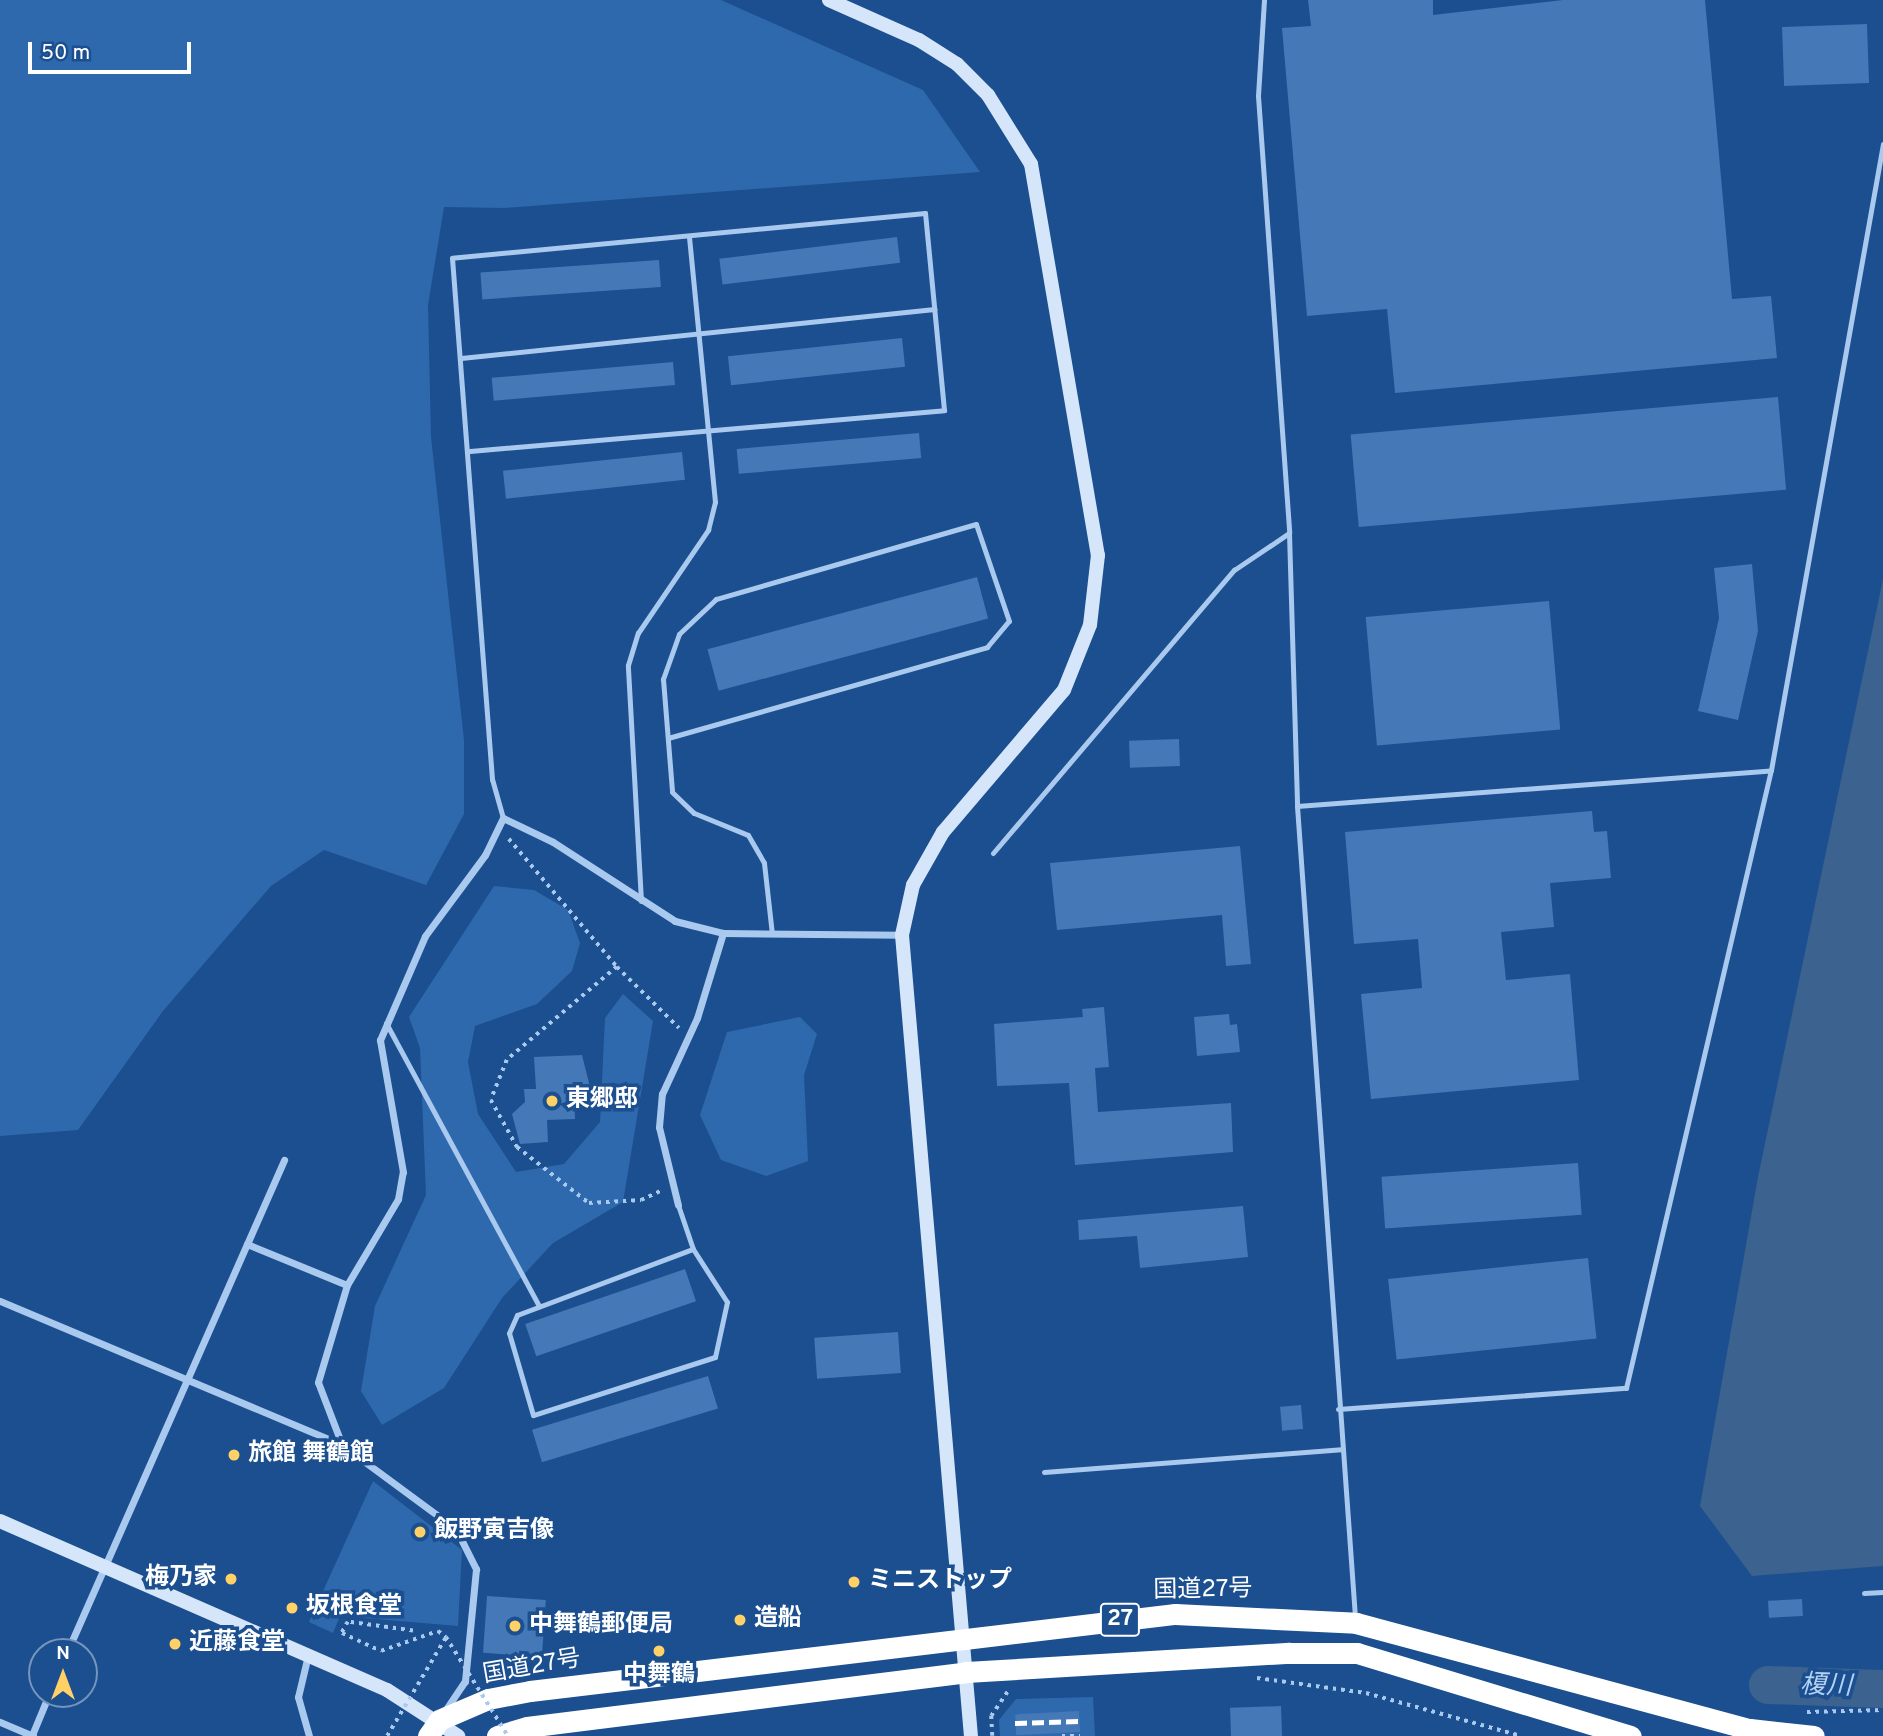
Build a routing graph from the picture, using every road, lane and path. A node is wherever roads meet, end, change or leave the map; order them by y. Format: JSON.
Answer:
{"nodes":[{"id":1,"x":829,"y":0,"type":"edge"},
{"id":2,"x":1264,"y":0,"type":"edge"},
{"id":3,"x":1883,"y":144,"type":"edge"},
{"id":4,"x":689,"y":237,"type":"junction"},
{"id":5,"x":934,"y":309,"type":"junction"},
{"id":6,"x":697,"y":335,"type":"junction"},
{"id":7,"x":461,"y":358,"type":"junction"},
{"id":8,"x":706,"y":427,"type":"junction"},
{"id":9,"x":470,"y":451,"type":"junction"},
{"id":10,"x":1289,"y":533,"type":"junction"},
{"id":11,"x":668,"y":738,"type":"junction"},
{"id":12,"x":1771,"y":770,"type":"junction"},
{"id":13,"x":1297,"y":806,"type":"junction"},
{"id":14,"x":503,"y":818,"type":"junction"},
{"id":15,"x":498,"y":828,"type":"junction"},
{"id":16,"x":993,"y":853,"type":"dead end"},
{"id":17,"x":641,"y":902,"type":"junction"},
{"id":18,"x":723,"y":933,"type":"junction"},
{"id":19,"x":772,"y":934,"type":"junction"},
{"id":20,"x":902,"y":935,"type":"junction"},
{"id":21,"x":617,"y":967,"type":"junction"},
{"id":22,"x":386,"y":1022,"type":"junction"},
{"id":23,"x":688,"y":1037,"type":"junction"},
{"id":24,"x":284,"y":1160,"type":"dead end"},
{"id":25,"x":673,"y":1185,"type":"junction"},
{"id":26,"x":678,"y":1205,"type":"joint"},
{"id":27,"x":247,"y":1244,"type":"junction"},
{"id":28,"x":693,"y":1249,"type":"junction"},
{"id":29,"x":347,"y":1285,"type":"junction"},
{"id":30,"x":0,"y":1301,"type":"edge"},
{"id":31,"x":539,"y":1306,"type":"junction"},
{"id":32,"x":187,"y":1384,"type":"junction"},
{"id":33,"x":1338,"y":1409,"type":"junction"},
{"id":34,"x":342,"y":1446,"type":"junction"},
{"id":35,"x":1341,"y":1450,"type":"junction"},
{"id":36,"x":1044,"y":1472,"type":"dead end"},
{"id":37,"x":0,"y":1521,"type":"edge"},
{"id":38,"x":104,"y":1566,"type":"junction"},
{"id":39,"x":1883,"y":1592,"type":"edge"},
{"id":40,"x":1864,"y":1593,"type":"dead end"},
{"id":41,"x":413,"y":1631,"type":"dead end"},
{"id":42,"x":446,"y":1637,"type":"junction"},
{"id":43,"x":967,"y":1637,"type":"junction"},
{"id":44,"x":74,"y":1638,"type":"edge"},
{"id":45,"x":1356,"y":1638,"type":"junction"},
{"id":46,"x":308,"y":1654,"type":"junction"},
{"id":47,"x":966,"y":1672,"type":"junction"},
{"id":48,"x":1247,"y":1676,"type":"dead end"},
{"id":49,"x":1021,"y":1691,"type":"dead end"},
{"id":50,"x":43,"y":1708,"type":"edge"},
{"id":51,"x":1883,"y":1710,"type":"edge"},
{"id":52,"x":1797,"y":1712,"type":"dead end"},
{"id":53,"x":0,"y":1722,"type":"edge"},
{"id":54,"x":433,"y":1728,"type":"edge"},
{"id":55,"x":1749,"y":1733,"type":"edge"},
{"id":56,"x":32,"y":1736,"type":"edge"},
{"id":57,"x":309,"y":1736,"type":"edge"},
{"id":58,"x":387,"y":1736,"type":"edge"},
{"id":59,"x":458,"y":1736,"type":"edge"},
{"id":60,"x":497,"y":1736,"type":"edge"},
{"id":61,"x":508,"y":1736,"type":"edge"},
{"id":62,"x":971,"y":1736,"type":"edge"},
{"id":63,"x":992,"y":1736,"type":"edge"},
{"id":64,"x":1065,"y":1736,"type":"edge"},
{"id":65,"x":1080,"y":1736,"type":"edge"},
{"id":66,"x":1521,"y":1736,"type":"edge"},
{"id":67,"x":1631,"y":1736,"type":"edge"},
{"id":68,"x":1814,"y":1736,"type":"edge"}],
"edges":[{"from":1,"to":20,"type":"street"},
{"from":2,"to":10,"type":"lane"},
{"from":3,"to":12,"type":"lane"},
{"from":4,"to":5,"type":"lane"},
{"from":4,"to":6,"type":"lane"},
{"from":4,"to":7,"type":"lane"},
{"from":5,"to":6,"type":"lane"},
{"from":5,"to":8,"type":"lane"},
{"from":6,"to":7,"type":"lane"},
{"from":6,"to":8,"type":"lane"},
{"from":7,"to":9,"type":"lane"},
{"from":8,"to":9,"type":"lane"},
{"from":8,"to":17,"type":"lane"},
{"from":9,"to":14,"type":"lane"},
{"from":10,"to":13,"type":"lane"},
{"from":10,"to":16,"type":"lane"},
{"from":11,"to":11,"type":"lane"},
{"from":11,"to":19,"type":"lane"},
{"from":12,"to":13,"type":"lane"},
{"from":12,"to":33,"type":"lane"},
{"from":13,"to":33,"type":"lane"},
{"from":14,"to":15,"type":"street"},
{"from":14,"to":17,"type":"street"},
{"from":15,"to":21,"type":"path"},
{"from":15,"to":22,"type":"street"},
{"from":17,"to":18,"type":"street"},
{"from":18,"to":19,"type":"street"},
{"from":18,"to":23,"type":"street"},
{"from":19,"to":20,"type":"street"},
{"from":20,"to":43,"type":"street"},
{"from":21,"to":23,"type":"path"},
{"from":21,"to":25,"type":"path"},
{"from":22,"to":29,"type":"street"},
{"from":22,"to":31,"type":"lane"},
{"from":23,"to":25,"type":"street"},
{"from":24,"to":27,"type":"street"},
{"from":25,"to":26,"type":"street"},
{"from":26,"to":28,"type":"lane"},
{"from":27,"to":29,"type":"street"},
{"from":27,"to":32,"type":"street"},
{"from":28,"to":31,"type":"lane"},
{"from":28,"to":31,"type":"lane"},
{"from":29,"to":34,"type":"street"},
{"from":30,"to":32,"type":"street"},
{"from":32,"to":34,"type":"street"},
{"from":32,"to":38,"type":"street"},
{"from":33,"to":35,"type":"lane"},
{"from":34,"to":54,"type":"street"},
{"from":35,"to":36,"type":"lane"},
{"from":35,"to":45,"type":"lane"},
{"from":37,"to":38,"type":"street"},
{"from":38,"to":44,"type":"street"},
{"from":38,"to":46,"type":"street"},
{"from":39,"to":40,"type":"lane"},
{"from":41,"to":42,"type":"path"},
{"from":42,"to":58,"type":"path","bridge":true},
{"from":42,"to":61,"type":"path","bridge":true},
{"from":43,"to":45,"type":"highway","name":"国道27号","number":"27"},
{"from":43,"to":47,"type":"street"},
{"from":43,"to":54,"type":"highway","name":"国道27号","number":"27"},
{"from":45,"to":47,"type":"highway","name":"国道27号","number":"27"},
{"from":45,"to":55,"type":"highway","name":"国道27号","number":"27"},
{"from":45,"to":67,"type":"highway","name":"国道27号","number":"27"},
{"from":46,"to":54,"type":"street"},
{"from":46,"to":57,"type":"street"},
{"from":47,"to":60,"type":"highway","name":"国道27号","number":"27"},
{"from":47,"to":62,"type":"street"},
{"from":48,"to":66,"type":"path"},
{"from":49,"to":63,"type":"path"},
{"from":50,"to":56,"type":"street"},
{"from":51,"to":52,"type":"path"},
{"from":53,"to":56,"type":"street"},
{"from":54,"to":59,"type":"street"},
{"from":55,"to":68,"type":"highway","name":"国道27号","number":"27"},
{"from":64,"to":65,"type":"path"}]}
